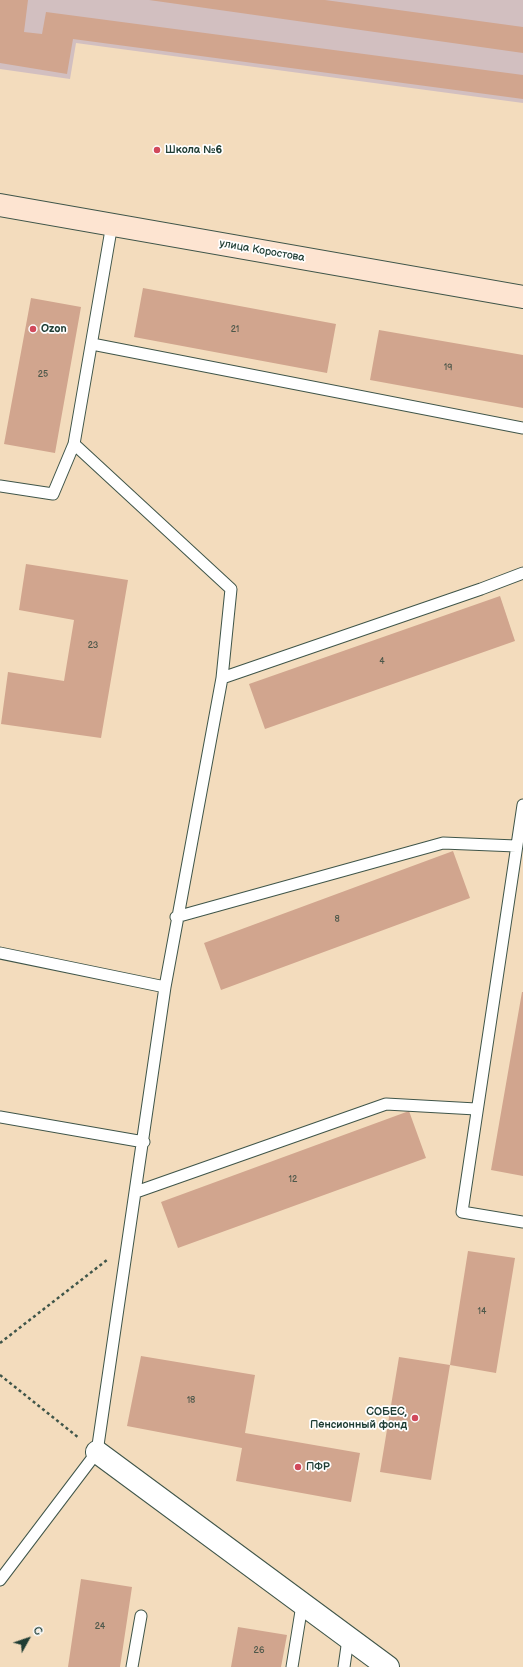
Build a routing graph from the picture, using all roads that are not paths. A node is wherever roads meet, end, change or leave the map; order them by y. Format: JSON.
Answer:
{"nodes":[{"id":1,"x":0,"y":205,"type":"edge"},
{"id":2,"x":112,"y":224,"type":"junction"},
{"id":3,"x":523,"y":297,"type":"edge"},
{"id":4,"x":92,"y":344,"type":"junction"},
{"id":5,"x":523,"y":428,"type":"edge"},
{"id":6,"x":74,"y":444,"type":"junction"},
{"id":7,"x":0,"y":486,"type":"edge"},
{"id":8,"x":523,"y":573,"type":"edge"},
{"id":9,"x":222,"y":678,"type":"junction"},
{"id":10,"x":523,"y":805,"type":"edge"},
{"id":11,"x":516,"y":846,"type":"junction"},
{"id":12,"x":176,"y":917,"type":"junction"},
{"id":13,"x":0,"y":953,"type":"edge"},
{"id":14,"x":165,"y":987,"type":"junction"},
{"id":15,"x":476,"y":1109,"type":"junction"},
{"id":16,"x":0,"y":1117,"type":"edge"},
{"id":17,"x":144,"y":1142,"type":"junction"},
{"id":18,"x":136,"y":1192,"type":"junction"},
{"id":19,"x":523,"y":1222,"type":"edge"},
{"id":20,"x":97,"y":1452,"type":"junction"},
{"id":21,"x":0,"y":1580,"type":"edge"},
{"id":22,"x":302,"y":1605,"type":"junction"},
{"id":23,"x":141,"y":1616,"type":"dead end"},
{"id":24,"x":348,"y":1639,"type":"junction"},
{"id":25,"x":132,"y":1667,"type":"edge"},
{"id":26,"x":292,"y":1667,"type":"edge"},
{"id":27,"x":344,"y":1667,"type":"edge"},
{"id":28,"x":388,"y":1667,"type":"edge"}],
"edges":[{"from":1,"to":2,"type":"street","name":"улица Коростова"},
{"from":2,"to":3,"type":"street","name":"улица Коростова"},
{"from":2,"to":4,"type":"lane"},
{"from":4,"to":5,"type":"lane"},
{"from":4,"to":6,"type":"lane"},
{"from":6,"to":7,"type":"lane"},
{"from":6,"to":9,"type":"lane"},
{"from":8,"to":9,"type":"lane"},
{"from":9,"to":12,"type":"lane"},
{"from":10,"to":11,"type":"lane"},
{"from":11,"to":12,"type":"lane"},
{"from":11,"to":15,"type":"lane"},
{"from":12,"to":14,"type":"lane"},
{"from":13,"to":14,"type":"lane"},
{"from":14,"to":17,"type":"lane"},
{"from":15,"to":18,"type":"lane"},
{"from":15,"to":19,"type":"lane"},
{"from":16,"to":17,"type":"lane"},
{"from":17,"to":18,"type":"lane"},
{"from":18,"to":20,"type":"lane"},
{"from":20,"to":21,"type":"lane"},
{"from":20,"to":22,"type":"street"},
{"from":22,"to":24,"type":"street"},
{"from":22,"to":26,"type":"lane"},
{"from":23,"to":25,"type":"lane"},
{"from":24,"to":27,"type":"lane"},
{"from":24,"to":28,"type":"street"}]}
